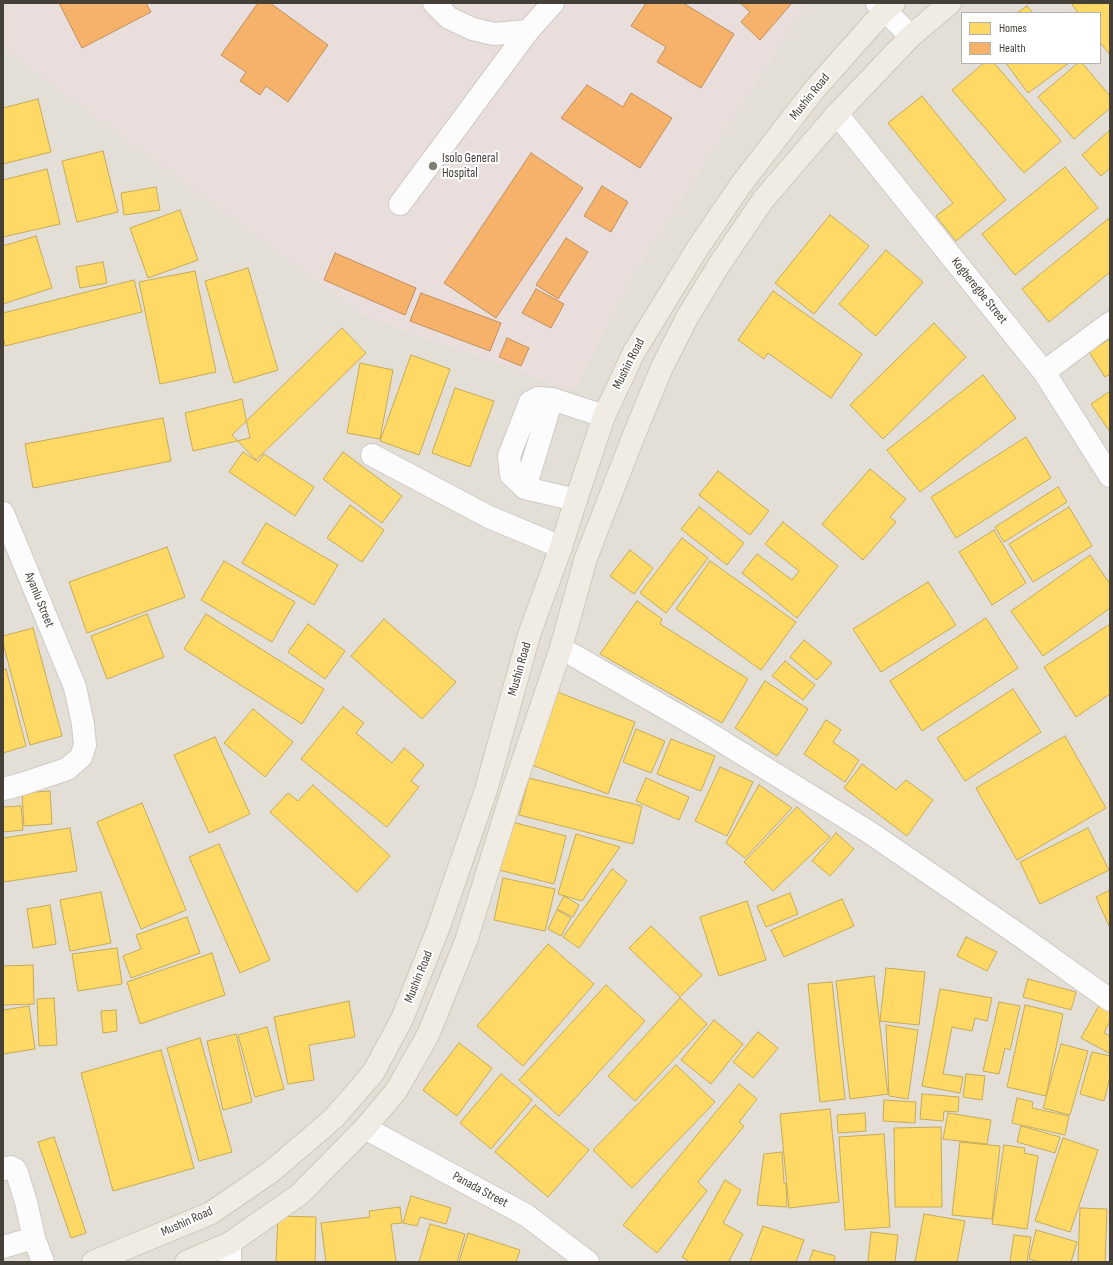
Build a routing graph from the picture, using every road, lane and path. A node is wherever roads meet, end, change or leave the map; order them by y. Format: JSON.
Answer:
{"nodes":[{"id":1,"x":434,"y":3,"type":"edge"},
{"id":2,"x":553,"y":3,"type":"edge"},
{"id":3,"x":950,"y":3,"type":"edge"},
{"id":4,"x":885,"y":5,"type":"edge"},
{"id":5,"x":528,"y":30,"type":"junction"},
{"id":6,"x":911,"y":36,"type":"junction"},
{"id":7,"x":837,"y":114,"type":"junction"},
{"id":8,"x":400,"y":204,"type":"dead end"},
{"id":9,"x":1110,"y":323,"type":"edge"},
{"id":10,"x":1044,"y":372,"type":"junction"},
{"id":11,"x":604,"y":416,"type":"junction"},
{"id":12,"x":372,"y":455,"type":"dead end"},
{"id":13,"x":1110,"y":476,"type":"edge"},
{"id":14,"x":576,"y":500,"type":"junction"},
{"id":15,"x":3,"y":513,"type":"edge"},
{"id":16,"x":561,"y":548,"type":"junction"},
{"id":17,"x":561,"y":648,"type":"junction"},
{"id":18,"x":3,"y":789,"type":"edge"},
{"id":19,"x":1110,"y":1000,"type":"edge"},
{"id":20,"x":365,"y":1128,"type":"junction"},
{"id":21,"x":3,"y":1169,"type":"edge"},
{"id":22,"x":34,"y":1238,"type":"junction"},
{"id":23,"x":3,"y":1247,"type":"edge"},
{"id":24,"x":230,"y":1253,"type":"edge"},
{"id":25,"x":43,"y":1262,"type":"edge"},
{"id":26,"x":93,"y":1262,"type":"edge"},
{"id":27,"x":186,"y":1262,"type":"edge"},
{"id":28,"x":588,"y":1262,"type":"edge"}],
"edges":[{"from":1,"to":5,"type":"street"},
{"from":2,"to":5,"type":"street"},
{"from":3,"to":6,"type":"main road"},
{"from":4,"to":6,"type":"street"},
{"from":4,"to":11,"type":"main road","name":"Mushin Road"},
{"from":5,"to":8,"type":"street"},
{"from":6,"to":7,"type":"main road"},
{"from":7,"to":10,"type":"street","name":"Kogberegbe Street"},
{"from":7,"to":17,"type":"main road"},
{"from":9,"to":10,"type":"street"},
{"from":10,"to":13,"type":"street","name":"Kogberegbe Street"},
{"from":11,"to":14,"type":"main road","name":"Mushin Road"},
{"from":11,"to":14,"type":"street"},
{"from":12,"to":16,"type":"street"},
{"from":14,"to":16,"type":"main road","name":"Mushin Road"},
{"from":15,"to":18,"type":"street","name":"Ayanlu Street"},
{"from":16,"to":26,"type":"main road","name":"Mushin Road"},
{"from":17,"to":19,"type":"street"},
{"from":17,"to":20,"type":"main road"},
{"from":20,"to":24,"type":"main road"},
{"from":20,"to":28,"type":"street","name":"Panada Street"},
{"from":21,"to":22,"type":"street"},
{"from":22,"to":23,"type":"street"},
{"from":22,"to":25,"type":"street"},
{"from":24,"to":27,"type":"main road"}]}
